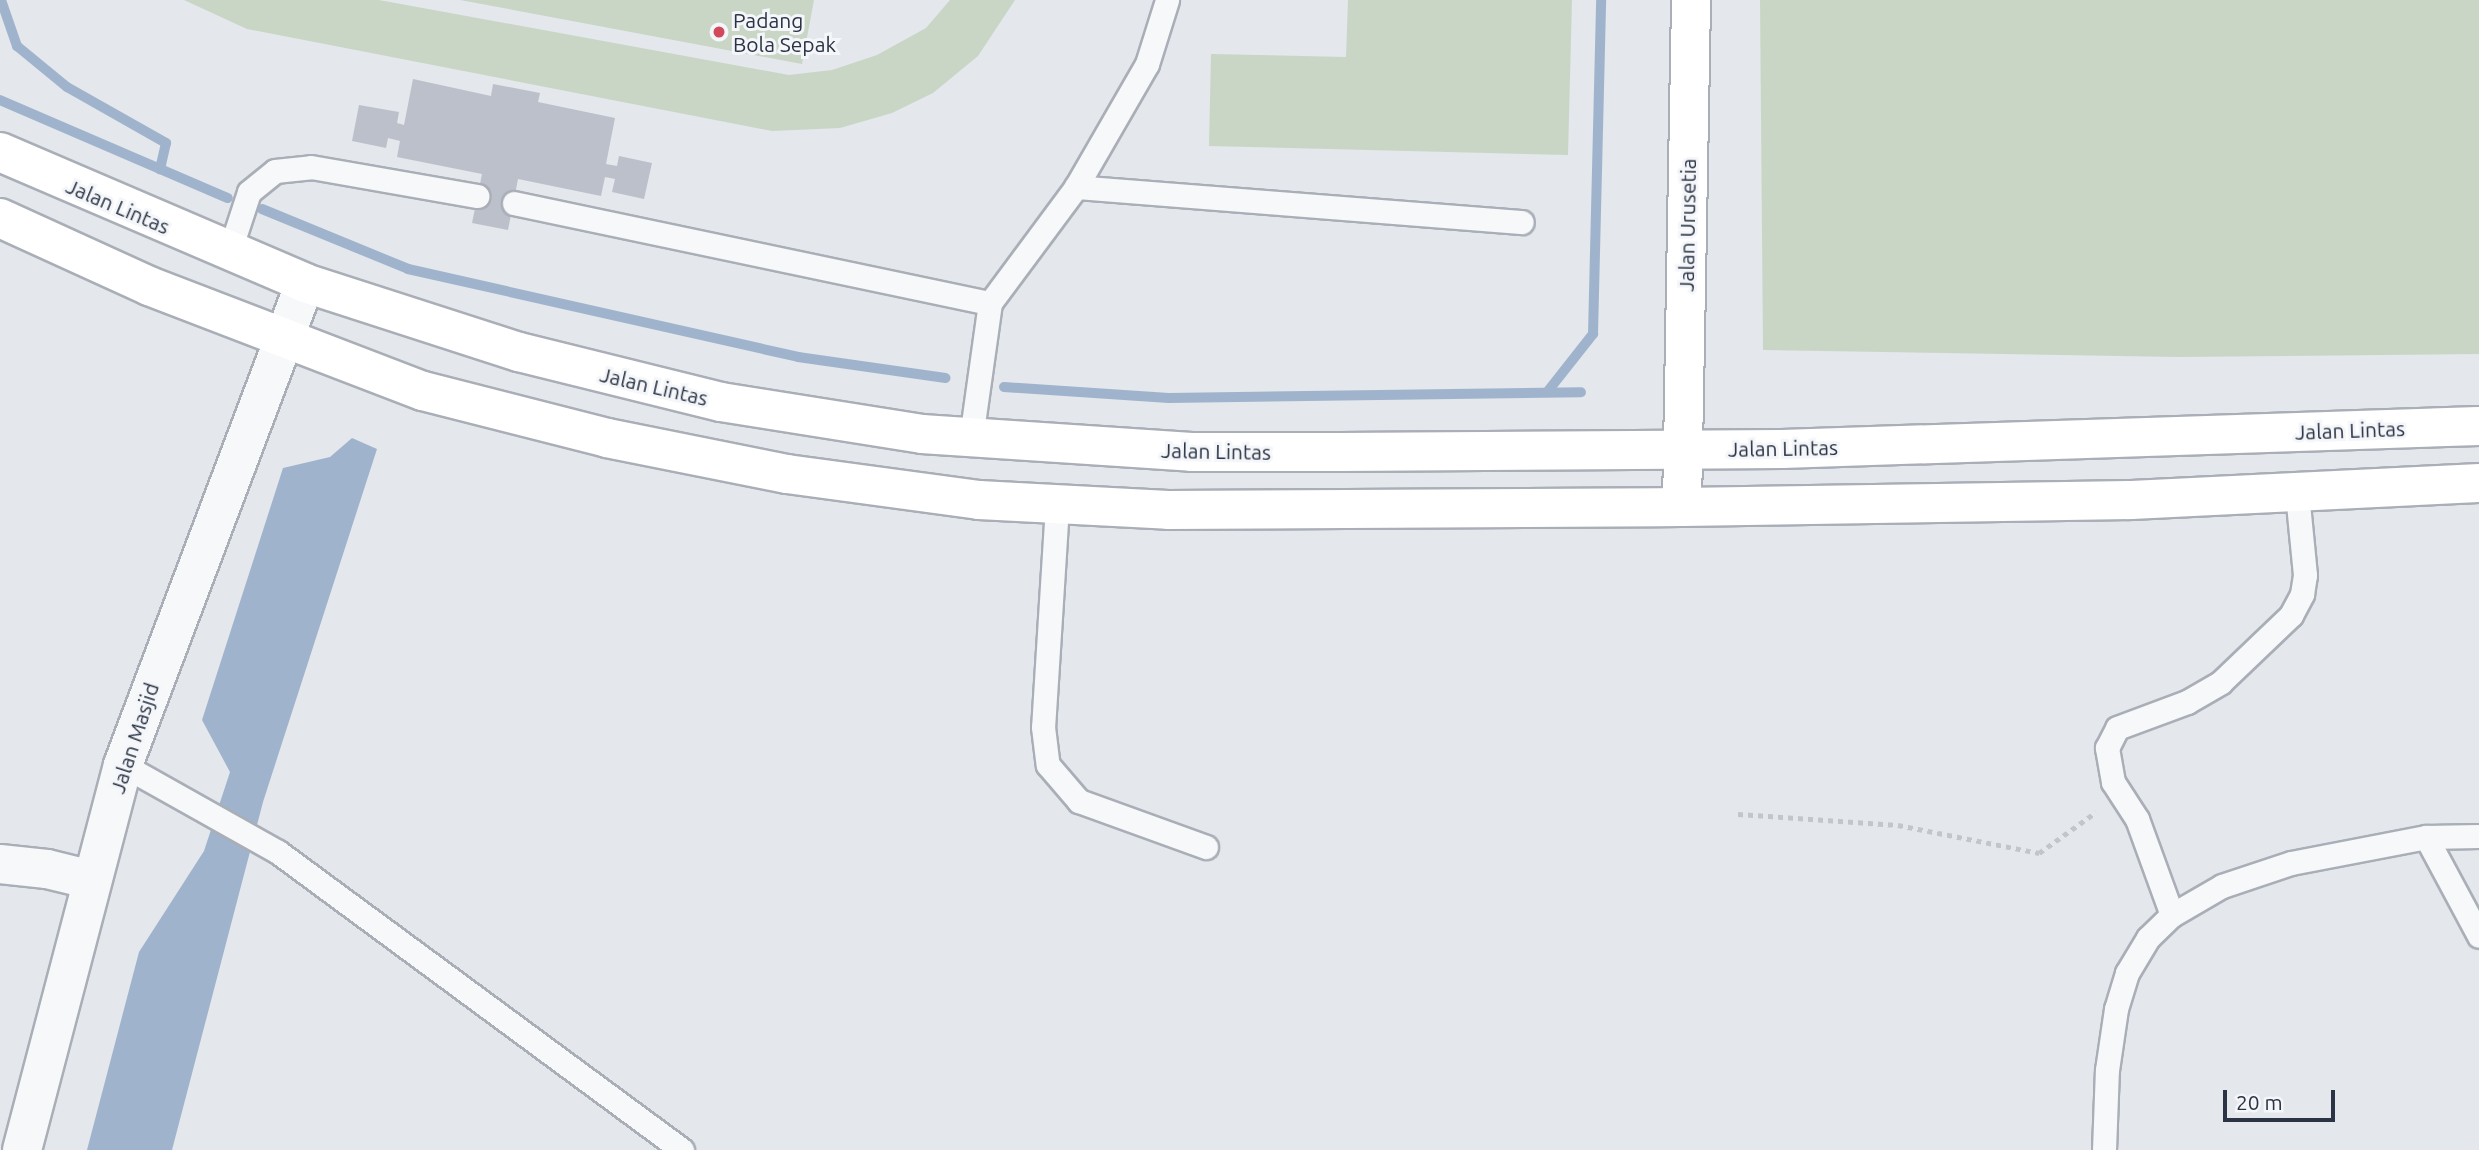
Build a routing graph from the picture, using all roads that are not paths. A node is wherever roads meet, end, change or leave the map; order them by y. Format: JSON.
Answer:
{"nodes":[{"id":1,"x":1167,"y":0,"type":"edge"},
{"id":2,"x":1691,"y":0,"type":"edge"},
{"id":3,"x":0,"y":152,"type":"edge"},
{"id":4,"x":1076,"y":187,"type":"junction"},
{"id":5,"x":478,"y":196,"type":"dead end"},
{"id":6,"x":514,"y":203,"type":"dead end"},
{"id":7,"x":0,"y":218,"type":"edge"},
{"id":8,"x":1522,"y":222,"type":"dead end"},
{"id":9,"x":229,"y":253,"type":"junction"},
{"id":10,"x":304,"y":283,"type":"junction"},
{"id":11,"x":990,"y":303,"type":"junction"},
{"id":12,"x":286,"y":338,"type":"junction"},
{"id":13,"x":2479,"y":426,"type":"edge"},
{"id":14,"x":971,"y":438,"type":"junction"},
{"id":15,"x":1683,"y":450,"type":"junction"},
{"id":16,"x":2479,"y":483,"type":"edge"},
{"id":17,"x":2297,"y":494,"type":"junction"},
{"id":18,"x":1057,"y":506,"type":"junction"},
{"id":19,"x":1682,"y":507,"type":"junction"},
{"id":20,"x":123,"y":765,"type":"junction"},
{"id":21,"x":2479,"y":836,"type":"edge"},
{"id":22,"x":2426,"y":837,"type":"junction"},
{"id":23,"x":1206,"y":847,"type":"dead end"},
{"id":24,"x":0,"y":864,"type":"edge"},
{"id":25,"x":92,"y":880,"type":"junction"},
{"id":26,"x":2172,"y":915,"type":"junction"},
{"id":27,"x":2479,"y":936,"type":"edge"},
{"id":28,"x":22,"y":1150,"type":"edge"},
{"id":29,"x":682,"y":1150,"type":"edge"},
{"id":30,"x":2104,"y":1150,"type":"edge"}],
"edges":[{"from":1,"to":4,"type":"lane"},
{"from":2,"to":15,"type":"main road","name":"Jalan Urusetia"},
{"from":3,"to":9,"type":"main road","name":"Jalan Lintas"},
{"from":4,"to":8,"type":"lane"},
{"from":4,"to":11,"type":"lane"},
{"from":5,"to":9,"type":"lane"},
{"from":6,"to":11,"type":"lane"},
{"from":7,"to":12,"type":"main road"},
{"from":9,"to":10,"type":"main road","name":"Jalan Lintas"},
{"from":10,"to":12,"type":"street","name":"Jalan Masjid"},
{"from":10,"to":14,"type":"main road","name":"Jalan Lintas"},
{"from":11,"to":14,"type":"lane"},
{"from":12,"to":18,"type":"main road"},
{"from":12,"to":20,"type":"street","name":"Jalan Masjid"},
{"from":13,"to":15,"type":"main road","name":"Jalan Lintas"},
{"from":14,"to":15,"type":"main road","name":"Jalan Lintas"},
{"from":15,"to":19,"type":"main road","name":"Jalan Urusetia"},
{"from":16,"to":17,"type":"main road"},
{"from":17,"to":19,"type":"main road"},
{"from":17,"to":26,"type":"lane"},
{"from":18,"to":19,"type":"main road"},
{"from":18,"to":23,"type":"lane"},
{"from":20,"to":25,"type":"street","name":"Jalan Masjid"},
{"from":20,"to":29,"type":"lane"},
{"from":21,"to":22,"type":"lane"},
{"from":22,"to":26,"type":"lane"},
{"from":22,"to":27,"type":"lane"},
{"from":24,"to":25,"type":"street"},
{"from":25,"to":28,"type":"street","name":"Jalan Masjid"},
{"from":26,"to":30,"type":"lane"}]}
